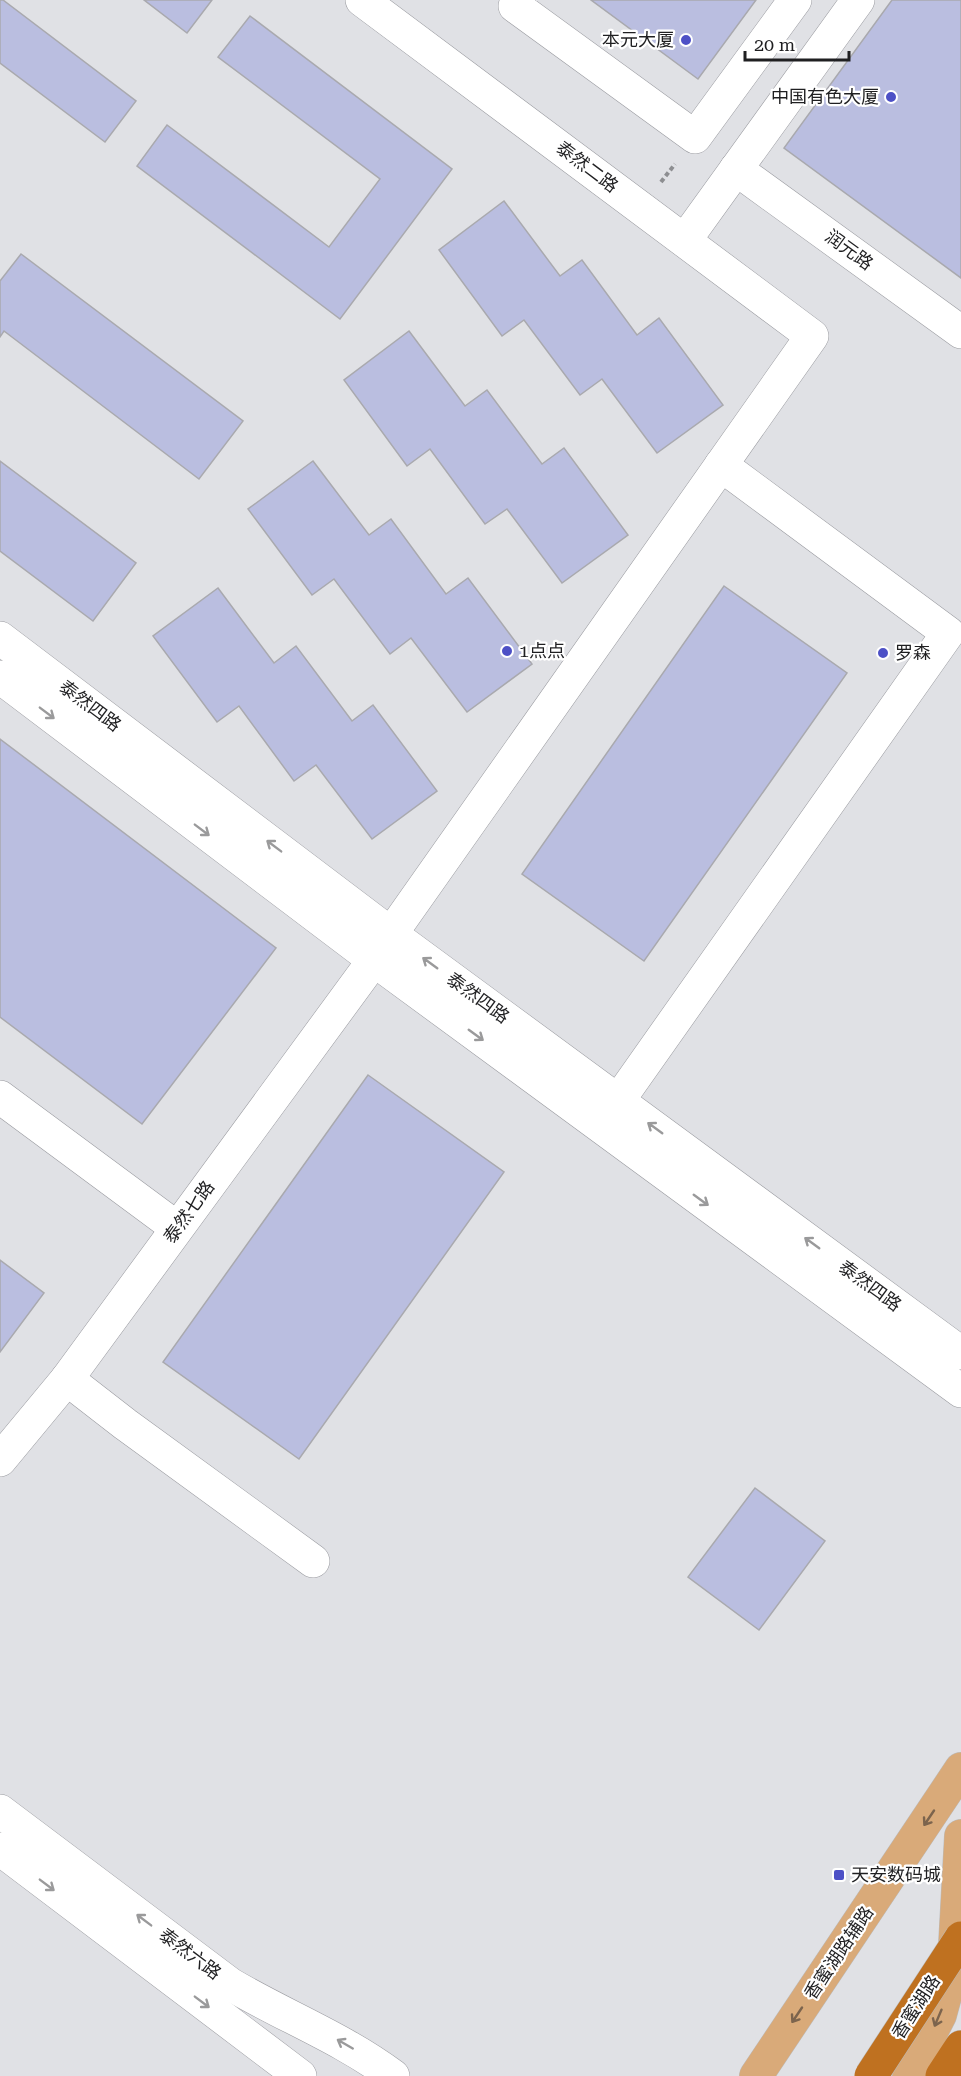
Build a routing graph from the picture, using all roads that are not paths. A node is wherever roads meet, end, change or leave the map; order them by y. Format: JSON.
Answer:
{"nodes":[{"id":1,"x":362,"y":0,"type":"edge"},
{"id":2,"x":519,"y":0,"type":"edge"},
{"id":3,"x":795,"y":0,"type":"edge"},
{"id":4,"x":858,"y":0,"type":"edge"},
{"id":5,"x":736,"y":168,"type":"junction"},
{"id":6,"x":685,"y":240,"type":"junction"},
{"id":7,"x":961,"y":332,"type":"edge"},
{"id":8,"x":812,"y":336,"type":"joint"},
{"id":9,"x":721,"y":465,"type":"junction"},
{"id":10,"x":0,"y":638,"type":"edge"},
{"id":11,"x":0,"y":678,"type":"edge"},
{"id":12,"x":382,"y":947,"type":"junction"},
{"id":13,"x":0,"y":1097,"type":"edge"},
{"id":14,"x":618,"y":1101,"type":"junction"},
{"id":15,"x":177,"y":1228,"type":"junction"},
{"id":16,"x":961,"y":1353,"type":"edge"},
{"id":17,"x":67,"y":1379,"type":"junction"},
{"id":18,"x":961,"y":1391,"type":"edge"},
{"id":19,"x":0,"y":1460,"type":"edge"},
{"id":20,"x":313,"y":1561,"type":"dead end"},
{"id":21,"x":961,"y":1769,"type":"edge"},
{"id":22,"x":0,"y":1811,"type":"edge"},
{"id":23,"x":961,"y":1836,"type":"edge"},
{"id":24,"x":0,"y":1849,"type":"edge"},
{"id":25,"x":961,"y":1938,"type":"edge"},
{"id":26,"x":961,"y":2047,"type":"edge"},
{"id":27,"x":300,"y":2076,"type":"edge"},
{"id":28,"x":393,"y":2076,"type":"edge"},
{"id":29,"x":756,"y":2076,"type":"edge"},
{"id":30,"x":871,"y":2076,"type":"edge"},
{"id":31,"x":909,"y":2076,"type":"edge"},
{"id":32,"x":942,"y":2076,"type":"edge"}],
"edges":[{"from":1,"to":6,"type":"street","name":"泰然二路"},
{"from":2,"to":3,"type":"street"},
{"from":4,"to":5,"type":"street"},
{"from":5,"to":6,"type":"street"},
{"from":5,"to":7,"type":"street","name":"润元路"},
{"from":6,"to":8,"type":"street","name":"泰然二路"},
{"from":8,"to":9,"type":"street","name":"泰然七路"},
{"from":9,"to":12,"type":"street","name":"泰然七路"},
{"from":9,"to":14,"type":"street"},
{"from":12,"to":10,"type":"street","name":"泰然四路","one_way":true},
{"from":11,"to":12,"type":"street","name":"泰然四路","one_way":true},
{"from":14,"to":12,"type":"street","name":"泰然四路","one_way":true},
{"from":12,"to":15,"type":"street","name":"泰然七路"},
{"from":12,"to":18,"type":"street","name":"泰然四路","one_way":true},
{"from":13,"to":15,"type":"street"},
{"from":16,"to":14,"type":"street","name":"泰然四路","one_way":true},
{"from":15,"to":17,"type":"street","name":"泰然七路"},
{"from":17,"to":19,"type":"street","name":"泰然七路"},
{"from":17,"to":20,"type":"street"},
{"from":21,"to":29,"type":"main road","name":"香蜜湖路辅路","one_way":true},
{"from":28,"to":22,"type":"street","name":"泰然六路","one_way":true},
{"from":23,"to":31,"type":"main road","one_way":true},
{"from":24,"to":27,"type":"street","name":"泰然六路","one_way":true},
{"from":25,"to":30,"type":"highway","name":"香蜜湖路","bridge":true},
{"from":26,"to":32,"type":"highway"}]}
